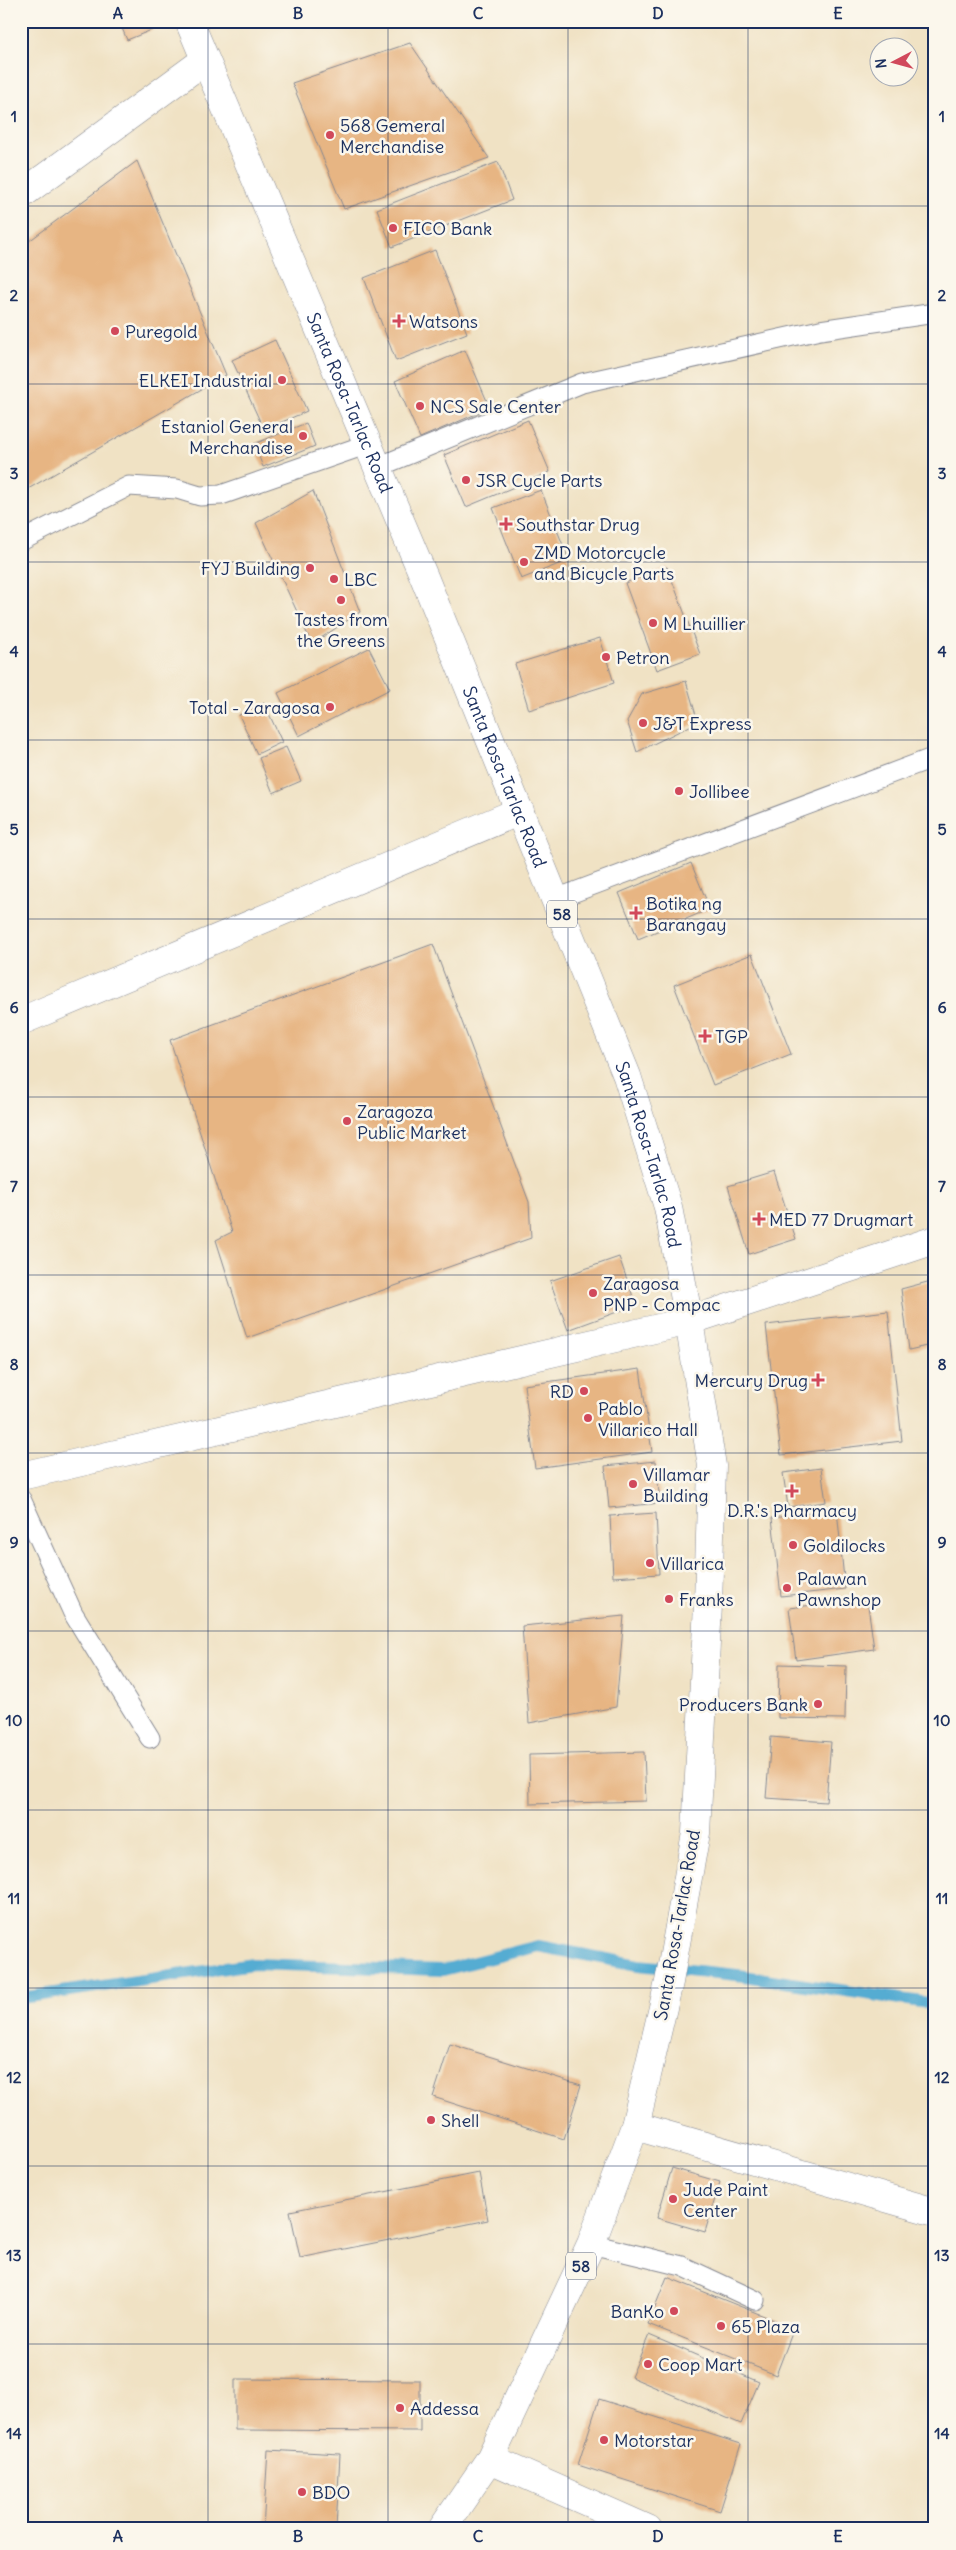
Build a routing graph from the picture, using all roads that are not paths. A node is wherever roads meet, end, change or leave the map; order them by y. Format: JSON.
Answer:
{"nodes":[{"id":1,"x":189,"y":21,"type":"edge"},
{"id":2,"x":205,"y":60,"type":"junction"},
{"id":3,"x":21,"y":196,"type":"edge"},
{"id":4,"x":935,"y":313,"type":"edge"},
{"id":5,"x":373,"y":455,"type":"junction"},
{"id":6,"x":21,"y":541,"type":"edge"},
{"id":7,"x":935,"y":757,"type":"edge"},
{"id":8,"x":520,"y":810,"type":"junction"},
{"id":9,"x":556,"y":899,"type":"junction"},
{"id":10,"x":21,"y":1021,"type":"edge"},
{"id":11,"x":935,"y":1240,"type":"edge"},
{"id":12,"x":689,"y":1321,"type":"junction"},
{"id":13,"x":21,"y":1476,"type":"edge"},
{"id":14,"x":21,"y":1499,"type":"edge"},
{"id":15,"x":150,"y":1738,"type":"dead end"},
{"id":16,"x":635,"y":2126,"type":"junction"},
{"id":17,"x":935,"y":2212,"type":"edge"},
{"id":18,"x":591,"y":2244,"type":"junction"},
{"id":19,"x":755,"y":2300,"type":"dead end"},
{"id":20,"x":490,"y":2459,"type":"junction"},
{"id":21,"x":442,"y":2529,"type":"edge"},
{"id":22,"x":648,"y":2529,"type":"edge"}],
"edges":[{"from":1,"to":2,"type":"main road","name":"Santa Rosa-Tarlac Road","number":"58"},
{"from":2,"to":3,"type":"main road"},
{"from":2,"to":5,"type":"main road","name":"Santa Rosa-Tarlac Road","number":"58"},
{"from":4,"to":5,"type":"lane"},
{"from":5,"to":6,"type":"lane"},
{"from":5,"to":8,"type":"main road","name":"Santa Rosa-Tarlac Road","number":"58"},
{"from":7,"to":9,"type":"lane"},
{"from":8,"to":9,"type":"main road","name":"Santa Rosa-Tarlac Road","number":"58"},
{"from":8,"to":10,"type":"main road"},
{"from":9,"to":12,"type":"main road","name":"Santa Rosa-Tarlac Road","number":"58"},
{"from":11,"to":12,"type":"main road"},
{"from":12,"to":13,"type":"main road"},
{"from":12,"to":16,"type":"main road","name":"Santa Rosa-Tarlac Road","number":"58"},
{"from":14,"to":15,"type":"lane"},
{"from":16,"to":17,"type":"main road"},
{"from":16,"to":18,"type":"main road","name":"Santa Rosa-Tarlac Road","number":"58"},
{"from":18,"to":19,"type":"lane"},
{"from":18,"to":20,"type":"main road","name":"Santa Rosa-Tarlac Road","number":"58"},
{"from":20,"to":21,"type":"main road","name":"Santa Rosa-Tarlac Road","number":"58"},
{"from":20,"to":22,"type":"main road"}]}
